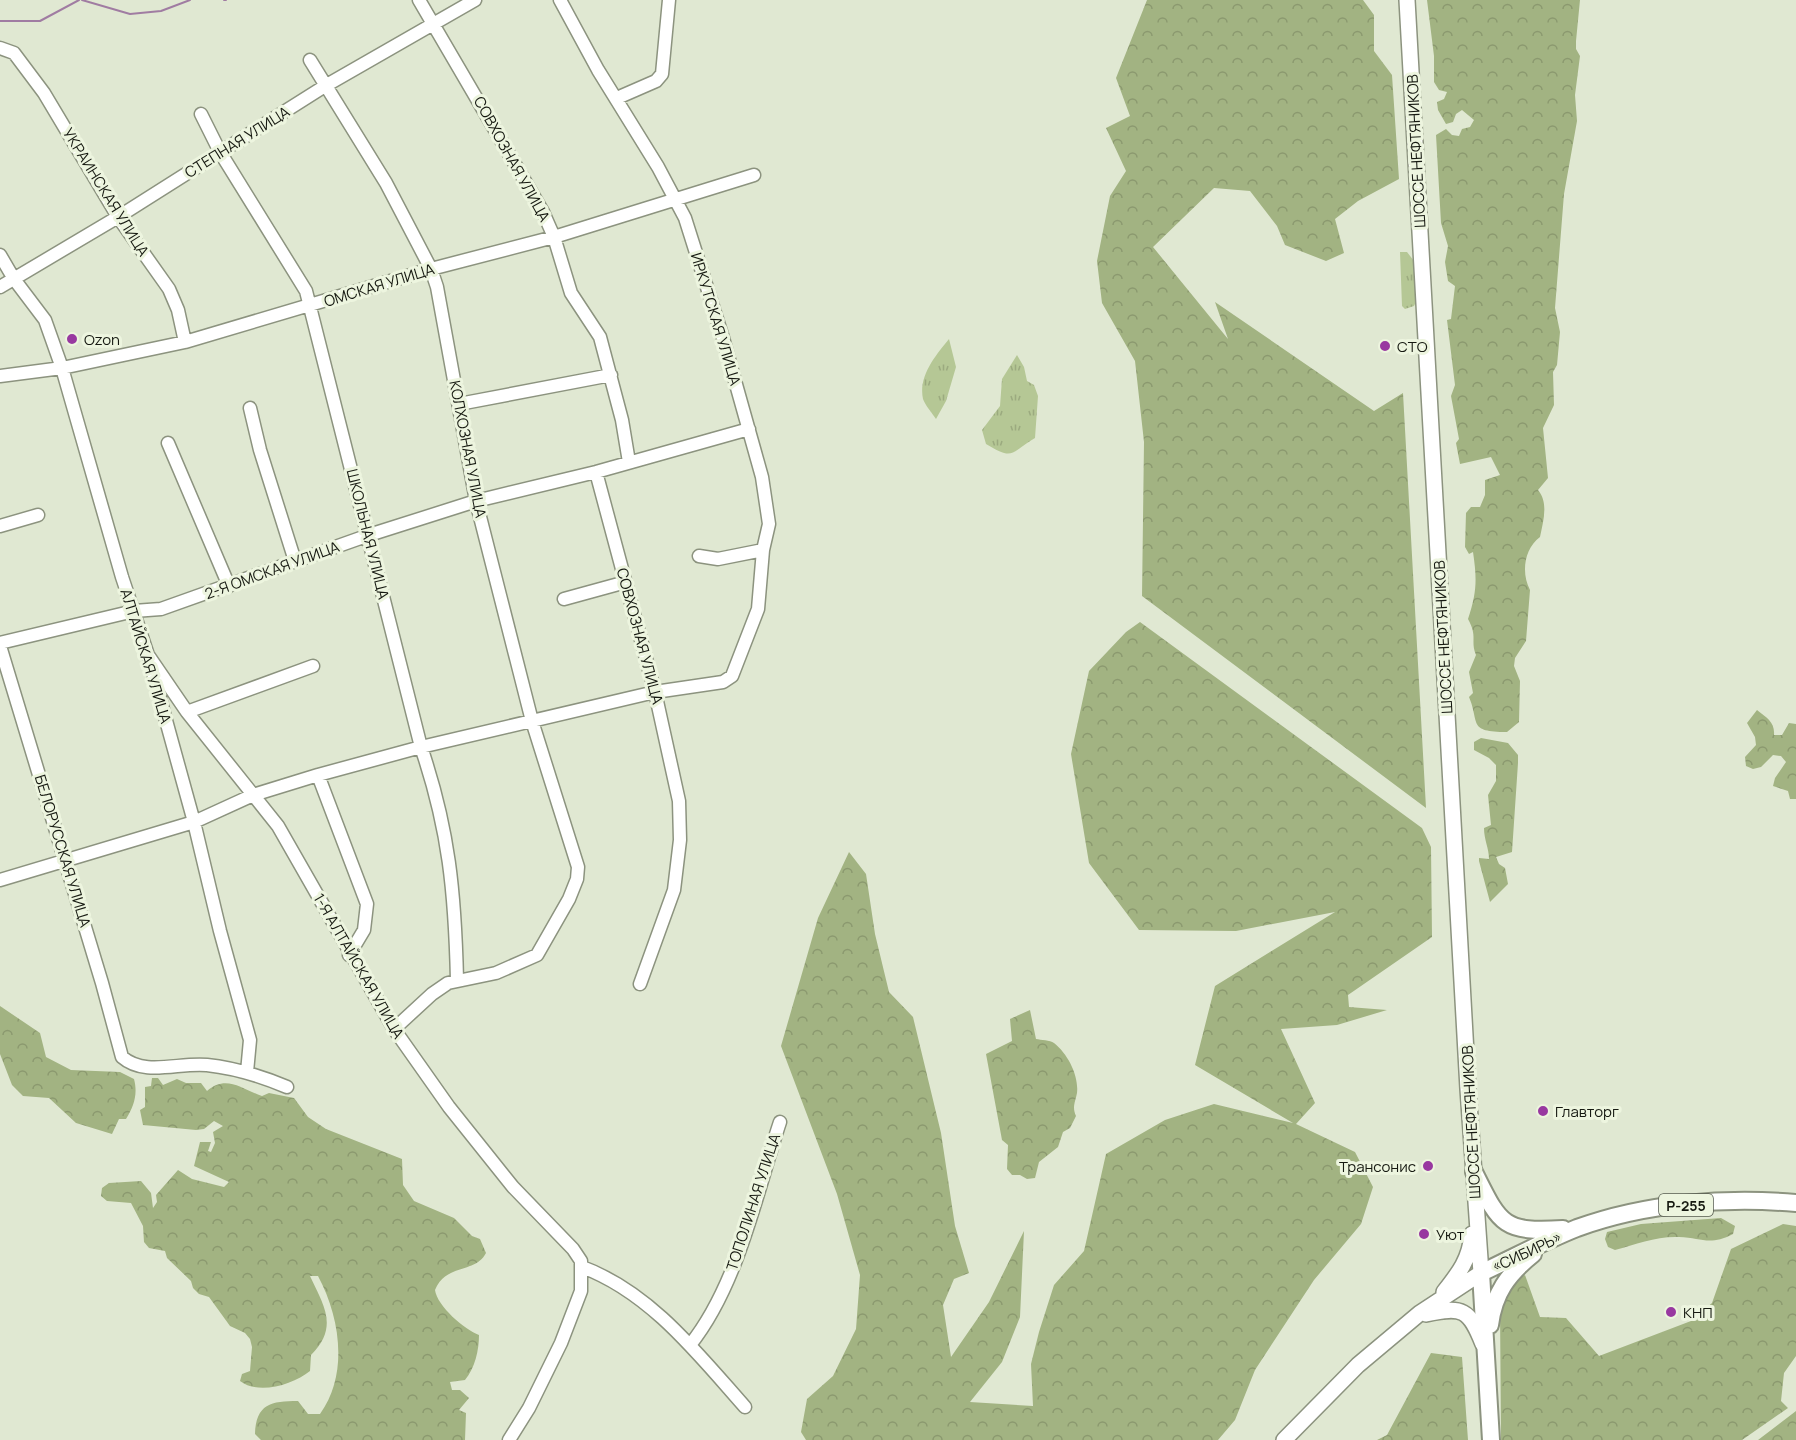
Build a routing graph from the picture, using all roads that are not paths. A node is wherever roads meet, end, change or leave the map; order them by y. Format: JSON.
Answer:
{"nodes":[{"id":1,"x":419,"y":0,"type":"edge"},
{"id":2,"x":476,"y":0,"type":"edge"},
{"id":3,"x":560,"y":0,"type":"edge"},
{"id":4,"x":669,"y":0,"type":"edge"},
{"id":5,"x":1407,"y":0,"type":"edge"},
{"id":6,"x":434,"y":24,"type":"junction"},
{"id":7,"x":5,"y":49,"type":"edge"},
{"id":8,"x":309,"y":60,"type":"dead end"},
{"id":9,"x":325,"y":86,"type":"junction"},
{"id":10,"x":616,"y":98,"type":"junction"},
{"id":11,"x":201,"y":114,"type":"dead end"},
{"id":12,"x":220,"y":152,"type":"junction"},
{"id":13,"x":754,"y":175,"type":"dead end"},
{"id":14,"x":674,"y":199,"type":"junction"},
{"id":15,"x":118,"y":217,"type":"junction"},
{"id":16,"x":554,"y":237,"type":"junction"},
{"id":17,"x":0,"y":255,"type":"edge"},
{"id":18,"x":431,"y":269,"type":"junction"},
{"id":19,"x":15,"y":279,"type":"junction"},
{"id":20,"x":0,"y":287,"type":"edge"},
{"id":21,"x":310,"y":306,"type":"junction"},
{"id":22,"x":185,"y":342,"type":"junction"},
{"id":23,"x":62,"y":368,"type":"junction"},
{"id":24,"x":611,"y":375,"type":"junction"},
{"id":25,"x":0,"y":376,"type":"edge"},
{"id":26,"x":459,"y":404,"type":"junction"},
{"id":27,"x":250,"y":408,"type":"dead end"},
{"id":28,"x":749,"y":429,"type":"junction"},
{"id":29,"x":168,"y":443,"type":"dead end"},
{"id":30,"x":629,"y":462,"type":"junction"},
{"id":31,"x":597,"y":472,"type":"junction"},
{"id":32,"x":476,"y":501,"type":"junction"},
{"id":33,"x":38,"y":515,"type":"dead end"},
{"id":34,"x":0,"y":526,"type":"edge"},
{"id":35,"x":369,"y":535,"type":"junction"},
{"id":36,"x":763,"y":550,"type":"junction"},
{"id":37,"x":699,"y":556,"type":"dead end"},
{"id":38,"x":296,"y":561,"type":"junction"},
{"id":39,"x":626,"y":582,"type":"junction"},
{"id":40,"x":229,"y":586,"type":"junction"},
{"id":41,"x":564,"y":599,"type":"dead end"},
{"id":42,"x":134,"y":611,"type":"junction"},
{"id":43,"x":0,"y":645,"type":"edge"},
{"id":44,"x":148,"y":655,"type":"junction"},
{"id":45,"x":314,"y":666,"type":"dead end"},
{"id":46,"x":655,"y":692,"type":"junction"},
{"id":47,"x":187,"y":712,"type":"junction"},
{"id":48,"x":532,"y":721,"type":"junction"},
{"id":49,"x":421,"y":747,"type":"junction"},
{"id":50,"x":318,"y":775,"type":"junction"},
{"id":51,"x":253,"y":795,"type":"junction"},
{"id":52,"x":194,"y":822,"type":"junction"},
{"id":53,"x":66,"y":861,"type":"junction"},
{"id":54,"x":0,"y":880,"type":"edge"},
{"id":55,"x":349,"y":955,"type":"junction"},
{"id":56,"x":457,"y":980,"type":"junction"},
{"id":57,"x":640,"y":984,"type":"dead end"},
{"id":58,"x":394,"y":1029,"type":"junction"},
{"id":59,"x":247,"y":1072,"type":"junction"},
{"id":60,"x":287,"y":1086,"type":"dead end"},
{"id":61,"x":780,"y":1122,"type":"dead end"},
{"id":62,"x":1474,"y":1172,"type":"junction"},
{"id":63,"x":1475,"y":1192,"type":"junction"},
{"id":64,"x":1796,"y":1203,"type":"edge"},
{"id":65,"x":1579,"y":1228,"type":"junction"},
{"id":66,"x":1552,"y":1239,"type":"junction"},
{"id":67,"x":582,"y":1267,"type":"junction"},
{"id":68,"x":1481,"y":1273,"type":"junction"},
{"id":69,"x":1437,"y":1302,"type":"junction"},
{"id":70,"x":1417,"y":1316,"type":"junction"},
{"id":71,"x":690,"y":1345,"type":"junction"},
{"id":72,"x":1487,"y":1352,"type":"junction"},
{"id":73,"x":745,"y":1407,"type":"dead end"},
{"id":74,"x":510,"y":1440,"type":"edge"},
{"id":75,"x":1284,"y":1440,"type":"edge"},
{"id":76,"x":1491,"y":1440,"type":"edge"}],
"edges":[{"from":1,"to":6,"type":"street","name":"СОВХОЗНАЯ УЛИЦА"},
{"from":2,"to":6,"type":"street","name":"СТЕПНАЯ УЛИЦА"},
{"from":3,"to":10,"type":"street","name":"ИРКУТСКАЯ УЛИЦА"},
{"from":4,"to":10,"type":"street"},
{"from":5,"to":62,"type":"main road","name":"ШОССЕ НЕФТЯНИКОВ"},
{"from":6,"to":9,"type":"street","name":"СТЕПНАЯ УЛИЦА"},
{"from":6,"to":16,"type":"street","name":"СОВХОЗНАЯ УЛИЦА"},
{"from":7,"to":15,"type":"street","name":"УКРАИНСКАЯ УЛИЦА"},
{"from":8,"to":9,"type":"street","name":"КОЛХОЗНАЯ УЛИЦА"},
{"from":9,"to":12,"type":"street","name":"СТЕПНАЯ УЛИЦА"},
{"from":9,"to":18,"type":"street","name":"КОЛХОЗНАЯ УЛИЦА"},
{"from":10,"to":14,"type":"street","name":"ИРКУТСКАЯ УЛИЦА"},
{"from":11,"to":12,"type":"street","name":"ШКОЛЬНАЯ УЛИЦА"},
{"from":12,"to":15,"type":"street","name":"СТЕПНАЯ УЛИЦА"},
{"from":12,"to":21,"type":"street","name":"ШКОЛЬНАЯ УЛИЦА"},
{"from":13,"to":14,"type":"street","name":"ОМСКАЯ УЛИЦА"},
{"from":14,"to":16,"type":"street","name":"ОМСКАЯ УЛИЦА"},
{"from":14,"to":28,"type":"street","name":"ИРКУТСКАЯ УЛИЦА"},
{"from":15,"to":19,"type":"street","name":"СТЕПНАЯ УЛИЦА"},
{"from":15,"to":22,"type":"street","name":"УКРАИНСКАЯ УЛИЦА"},
{"from":16,"to":18,"type":"street","name":"ОМСКАЯ УЛИЦА"},
{"from":16,"to":24,"type":"street","name":"СОВХОЗНАЯ УЛИЦА"},
{"from":17,"to":19,"type":"street","name":"АЛТАЙСКАЯ УЛИЦА"},
{"from":18,"to":21,"type":"street","name":"ОМСКАЯ УЛИЦА"},
{"from":18,"to":26,"type":"street","name":"КОЛХОЗНАЯ УЛИЦА"},
{"from":19,"to":20,"type":"street","name":"СТЕПНАЯ УЛИЦА"},
{"from":19,"to":23,"type":"street","name":"АЛТАЙСКАЯ УЛИЦА"},
{"from":21,"to":22,"type":"street","name":"ОМСКАЯ УЛИЦА"},
{"from":21,"to":35,"type":"street","name":"ШКОЛЬНАЯ УЛИЦА"},
{"from":22,"to":23,"type":"street","name":"ОМСКАЯ УЛИЦА"},
{"from":23,"to":25,"type":"street","name":"ОМСКАЯ УЛИЦА"},
{"from":23,"to":42,"type":"street","name":"АЛТАЙСКАЯ УЛИЦА"},
{"from":24,"to":26,"type":"street"},
{"from":24,"to":30,"type":"street","name":"СОВХОЗНАЯ УЛИЦА"},
{"from":26,"to":32,"type":"street","name":"КОЛХОЗНАЯ УЛИЦА"},
{"from":27,"to":38,"type":"street"},
{"from":28,"to":30,"type":"street","name":"2-Я ОМСКАЯ УЛИЦА"},
{"from":28,"to":36,"type":"street","name":"ИРКУТСКАЯ УЛИЦА"},
{"from":29,"to":40,"type":"street"},
{"from":30,"to":31,"type":"street","name":"2-Я ОМСКАЯ УЛИЦА"},
{"from":31,"to":32,"type":"street","name":"2-Я ОМСКАЯ УЛИЦА"},
{"from":31,"to":39,"type":"street","name":"СОВХОЗНАЯ УЛИЦА"},
{"from":32,"to":35,"type":"street","name":"2-Я ОМСКАЯ УЛИЦА"},
{"from":32,"to":48,"type":"street","name":"КОЛХОЗНАЯ УЛИЦА"},
{"from":33,"to":34,"type":"street"},
{"from":35,"to":38,"type":"street","name":"2-Я ОМСКАЯ УЛИЦА"},
{"from":35,"to":49,"type":"street","name":"ШКОЛЬНАЯ УЛИЦА"},
{"from":36,"to":37,"type":"street"},
{"from":36,"to":46,"type":"street","name":"ИРКУТСКАЯ УЛИЦА"},
{"from":38,"to":40,"type":"street","name":"2-Я ОМСКАЯ УЛИЦА"},
{"from":39,"to":41,"type":"street"},
{"from":39,"to":46,"type":"street","name":"СОВХОЗНАЯ УЛИЦА"},
{"from":40,"to":42,"type":"street","name":"2-Я ОМСКАЯ УЛИЦА"},
{"from":42,"to":43,"type":"street","name":"2-Я ОМСКАЯ УЛИЦА"},
{"from":42,"to":44,"type":"street","name":"АЛТАЙСКАЯ УЛИЦА"},
{"from":43,"to":53,"type":"street","name":"БЕЛОРУССКАЯ УЛИЦА"},
{"from":44,"to":47,"type":"street","name":"1-Я АЛТАЙСКАЯ УЛИЦА"},
{"from":44,"to":52,"type":"street","name":"АЛТАЙСКАЯ УЛИЦА"},
{"from":45,"to":47,"type":"street"},
{"from":46,"to":48,"type":"street"},
{"from":46,"to":57,"type":"street","name":"СОВХОЗНАЯ УЛИЦА"},
{"from":47,"to":51,"type":"street","name":"1-Я АЛТАЙСКАЯ УЛИЦА"},
{"from":48,"to":49,"type":"street"},
{"from":48,"to":56,"type":"street","name":"КОЛХОЗНАЯ УЛИЦА"},
{"from":49,"to":50,"type":"street"},
{"from":49,"to":56,"type":"street","name":"ШКОЛЬНАЯ УЛИЦА"},
{"from":50,"to":51,"type":"street"},
{"from":50,"to":55,"type":"street"},
{"from":51,"to":52,"type":"street"},
{"from":51,"to":55,"type":"street","name":"1-Я АЛТАЙСКАЯ УЛИЦА"},
{"from":52,"to":53,"type":"street"},
{"from":52,"to":59,"type":"street","name":"АЛТАЙСКАЯ УЛИЦА"},
{"from":53,"to":54,"type":"street"},
{"from":53,"to":59,"type":"street","name":"БЕЛОРУССКАЯ УЛИЦА"},
{"from":55,"to":58,"type":"street","name":"1-Я АЛТАЙСКАЯ УЛИЦА"},
{"from":56,"to":58,"type":"street"},
{"from":58,"to":67,"type":"street","name":"1-Я АЛТАЙСКАЯ УЛИЦА"},
{"from":59,"to":60,"type":"street"},
{"from":61,"to":71,"type":"street","name":"ТОПОЛИНАЯ УЛИЦА"},
{"from":62,"to":63,"type":"main road","name":"ШОССЕ НЕФТЯНИКОВ"},
{"from":62,"to":65,"type":"highway"},
{"from":63,"to":68,"type":"main road","name":"ШОССЕ НЕФТЯНИКОВ"},
{"from":63,"to":69,"type":"main road"},
{"from":64,"to":65,"type":"highway","number":"Р-255"},
{"from":65,"to":66,"type":"highway","name":"«СИБИРЬ»","number":"Р-255"},
{"from":66,"to":68,"type":"highway","name":"«СИБИРЬ»","number":"Р-255"},
{"from":66,"to":72,"type":"highway"},
{"from":67,"to":71,"type":"street"},
{"from":67,"to":74,"type":"street"},
{"from":68,"to":69,"type":"main road"},
{"from":68,"to":72,"type":"highway","name":"«СИБИРЬ»"},
{"from":69,"to":70,"type":"main road"},
{"from":70,"to":72,"type":"main road"},
{"from":70,"to":75,"type":"main road"},
{"from":71,"to":73,"type":"street"},
{"from":72,"to":76,"type":"highway"}]}
